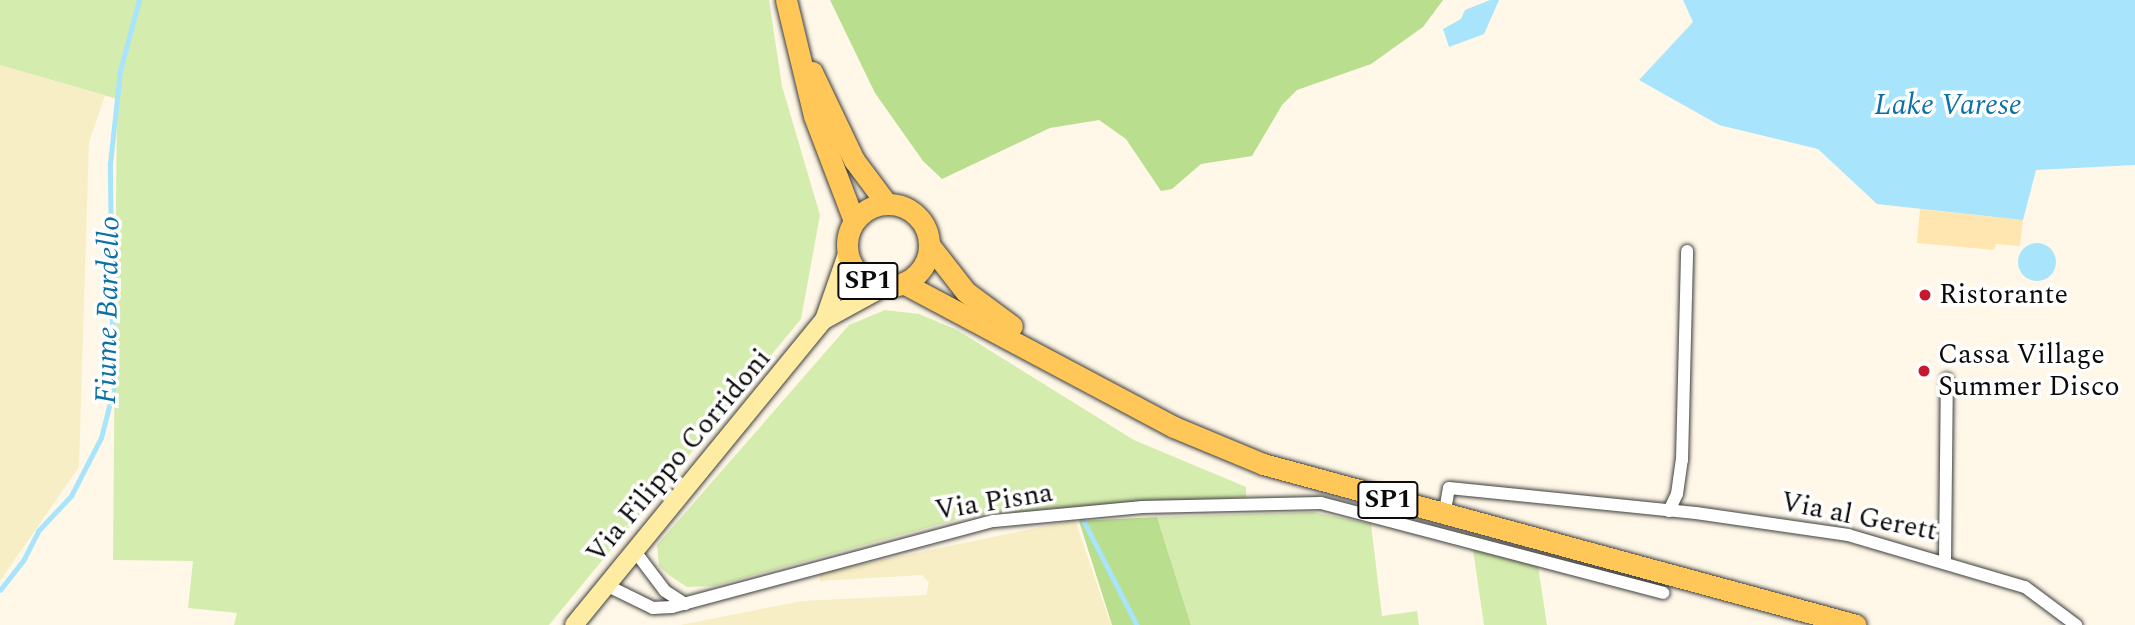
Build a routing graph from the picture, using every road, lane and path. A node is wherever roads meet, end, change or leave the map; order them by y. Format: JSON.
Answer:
{"nodes":[{"id":1,"x":786,"y":0,"type":"edge"},
{"id":2,"x":793,"y":33,"type":"junction"},
{"id":3,"x":886,"y":203,"type":"junction"},
{"id":4,"x":854,"y":221,"type":"junction"},
{"id":5,"x":930,"y":246,"type":"junction"},
{"id":6,"x":1687,"y":251,"type":"dead end"},
{"id":7,"x":847,"y":254,"type":"junction"},
{"id":8,"x":895,"y":285,"type":"junction"},
{"id":9,"x":824,"y":320,"type":"junction"},
{"id":10,"x":1079,"y":375,"type":"junction"},
{"id":11,"x":1947,"y":379,"type":"dead end"},
{"id":12,"x":1669,"y":511,"type":"junction"},
{"id":13,"x":1444,"y":516,"type":"junction"},
{"id":14,"x":634,"y":550,"type":"junction"},
{"id":15,"x":1945,"y":561,"type":"junction"},
{"id":16,"x":606,"y":585,"type":"junction"},
{"id":17,"x":1663,"y":593,"type":"dead end"},
{"id":18,"x":685,"y":604,"type":"junction"},
{"id":19,"x":575,"y":625,"type":"edge"},
{"id":20,"x":1856,"y":625,"type":"edge"},
{"id":21,"x":2076,"y":625,"type":"edge"}],
"edges":[{"from":1,"to":2,"type":"main road","number":"SP1"},
{"from":2,"to":3,"type":"main road","number":"SP1"},
{"from":2,"to":4,"type":"main road","number":"SP1"},
{"from":3,"to":4,"type":"main road","number":"SP1"},
{"from":3,"to":5,"type":"main road","number":"SP1"},
{"from":4,"to":7,"type":"main road","number":"SP1"},
{"from":5,"to":8,"type":"main road","number":"SP1"},
{"from":5,"to":10,"type":"main road","number":"SP1"},
{"from":6,"to":12,"type":"street"},
{"from":7,"to":8,"type":"main road","number":"SP1"},
{"from":7,"to":9,"type":"street","name":"Via Filippo Corridoni"},
{"from":8,"to":9,"type":"street","name":"Via Filippo Corridoni"},
{"from":8,"to":10,"type":"main road","number":"SP1"},
{"from":9,"to":14,"type":"street","name":"Via Filippo Corridoni"},
{"from":10,"to":13,"type":"main road","number":"SP1"},
{"from":11,"to":15,"type":"street","name":"Via al Gerett"},
{"from":12,"to":13,"type":"street","name":"Via al Gerett"},
{"from":12,"to":15,"type":"street","name":"Via al Gerett"},
{"from":13,"to":20,"type":"main road","number":"SP1"},
{"from":14,"to":16,"type":"street","name":"Via Filippo Corridoni"},
{"from":14,"to":18,"type":"street"},
{"from":15,"to":21,"type":"street"},
{"from":16,"to":18,"type":"street","name":"Via Pisna"},
{"from":16,"to":19,"type":"street","name":"Via Filippo Corridoni"},
{"from":17,"to":18,"type":"street","name":"Via Pisna"}]}
